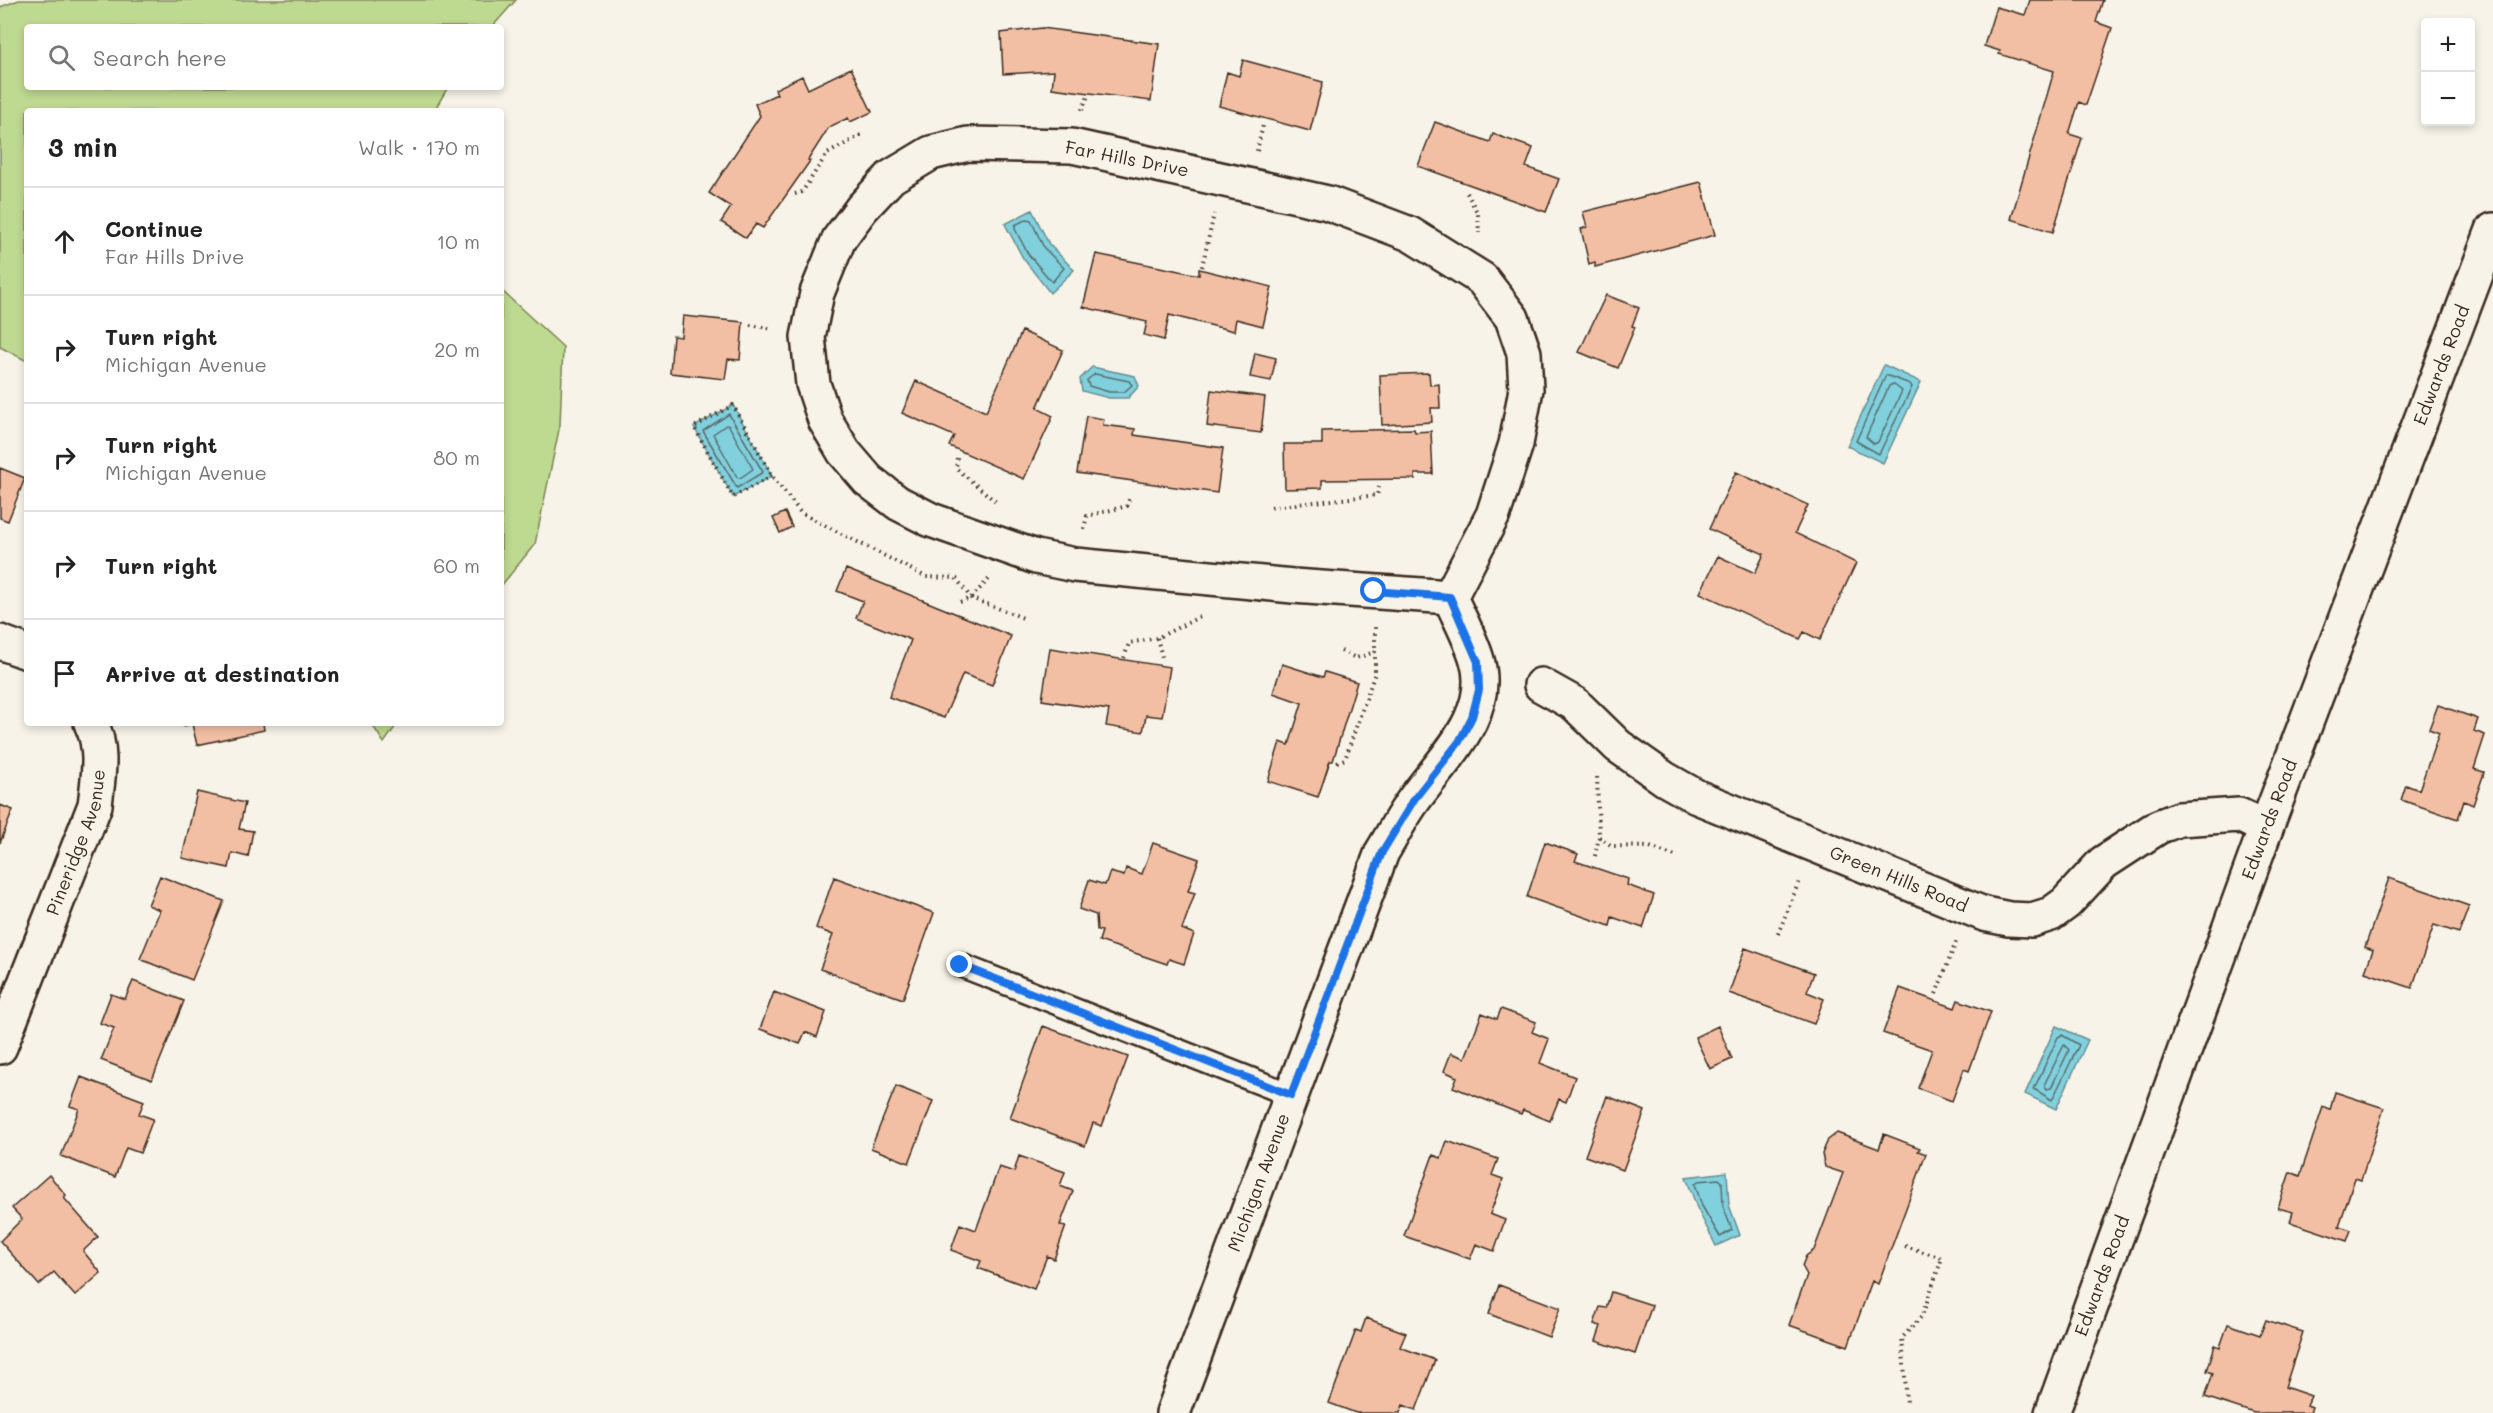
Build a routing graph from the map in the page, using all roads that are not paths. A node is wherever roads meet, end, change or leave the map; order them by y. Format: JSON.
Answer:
{"nodes":[{"id":1,"x":2493,"y":230,"type":"edge"},
{"id":2,"x":1450,"y":597,"type":"junction"},
{"id":3,"x":0,"y":642,"type":"edge"},
{"id":4,"x":24,"y":651,"type":"edge"},
{"id":5,"x":1541,"y":685,"type":"dead end"},
{"id":6,"x":92,"y":726,"type":"edge"},
{"id":7,"x":2266,"y":828,"type":"junction"},
{"id":8,"x":960,"y":965,"type":"dead end"},
{"id":9,"x":0,"y":1047,"type":"edge"},
{"id":10,"x":1291,"y":1095,"type":"junction"},
{"id":11,"x":1173,"y":1413,"type":"edge"},
{"id":12,"x":2052,"y":1413,"type":"edge"}],
"edges":[{"from":1,"to":7,"type":"street","name":"Edwards Road"},
{"from":2,"to":2,"type":"street","name":"Far Hills Drive"},
{"from":2,"to":10,"type":"street","name":"Michigan Avenue"},
{"from":3,"to":4,"type":"street"},
{"from":5,"to":7,"type":"street","name":"Green Hills Road"},
{"from":6,"to":9,"type":"street","name":"Pineridge Avenue"},
{"from":7,"to":12,"type":"street","name":"Edwards Road"},
{"from":8,"to":10,"type":"lane"},
{"from":10,"to":11,"type":"street","name":"Michigan Avenue"}]}
